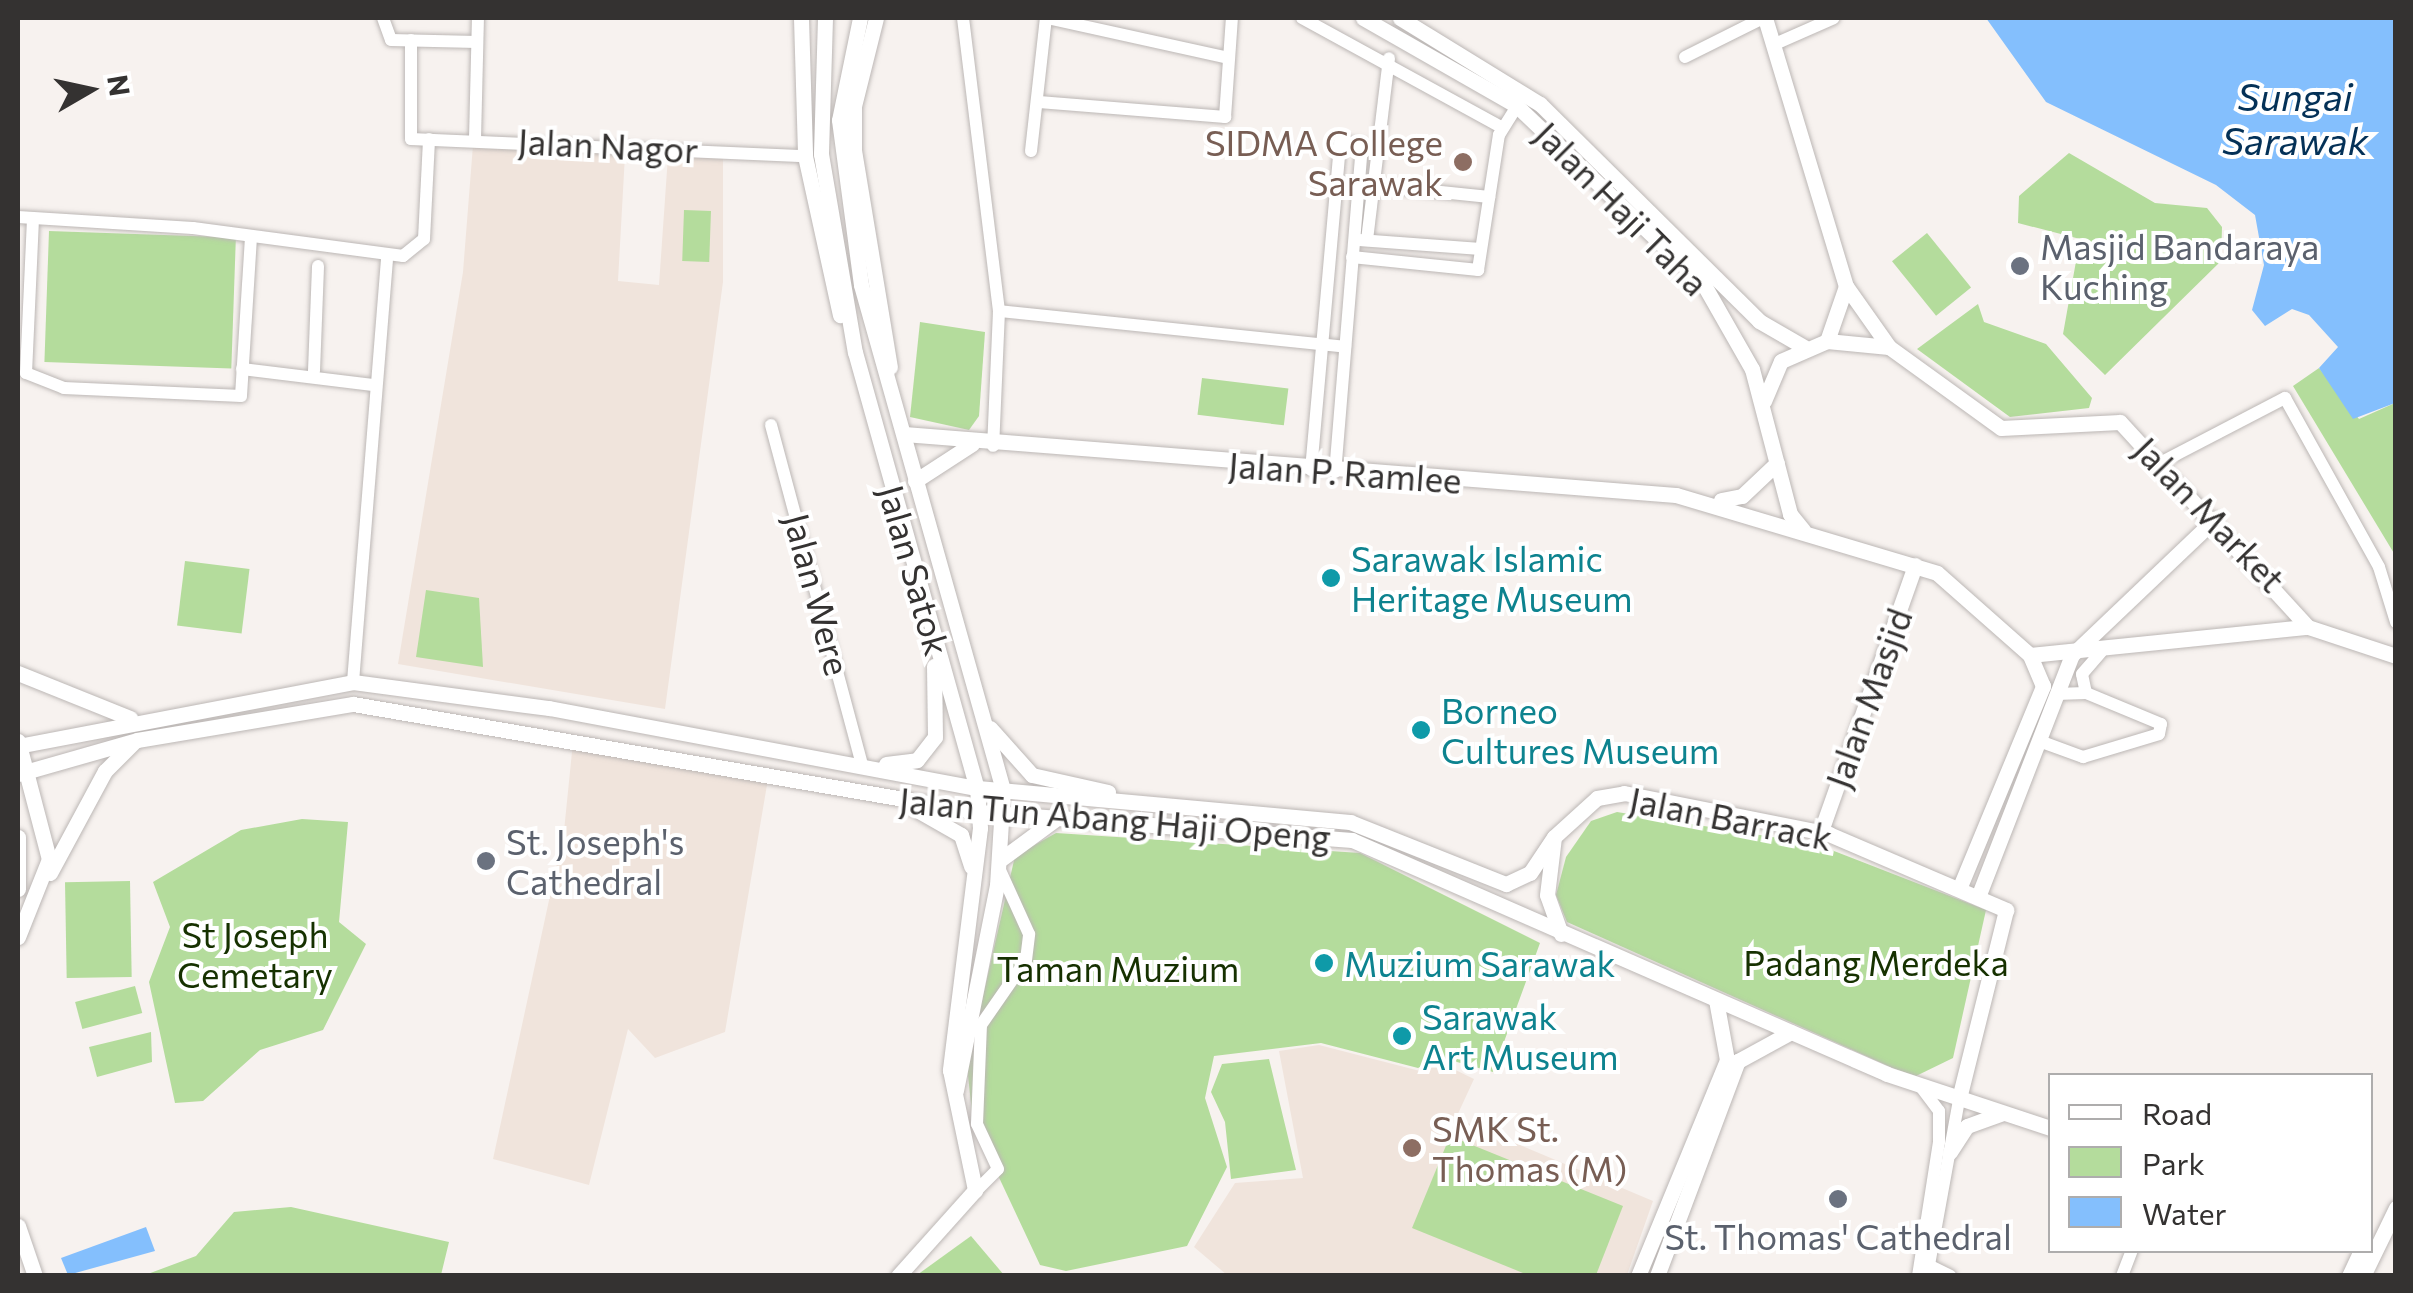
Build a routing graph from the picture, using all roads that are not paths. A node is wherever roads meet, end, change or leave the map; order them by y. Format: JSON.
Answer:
{"nodes":[{"id":1,"x":383,"y":18,"type":"edge"},
{"id":2,"x":478,"y":18,"type":"edge"},
{"id":3,"x":801,"y":18,"type":"edge"},
{"id":4,"x":825,"y":18,"type":"edge"},
{"id":5,"x":860,"y":18,"type":"edge"},
{"id":6,"x":876,"y":18,"type":"edge"},
{"id":7,"x":963,"y":18,"type":"edge"},
{"id":8,"x":1046,"y":18,"type":"edge"},
{"id":9,"x":1232,"y":18,"type":"edge"},
{"id":10,"x":1302,"y":18,"type":"edge"},
{"id":11,"x":1363,"y":18,"type":"edge"},
{"id":12,"x":1400,"y":18,"type":"edge"},
{"id":13,"x":1764,"y":18,"type":"edge"},
{"id":14,"x":1834,"y":18,"type":"edge"},
{"id":15,"x":412,"y":40,"type":"junction"},
{"id":16,"x":477,"y":42,"type":"junction"},
{"id":17,"x":1776,"y":44,"type":"junction"},
{"id":18,"x":1224,"y":57,"type":"junction"},
{"id":19,"x":1686,"y":57,"type":"dead end"},
{"id":20,"x":1389,"y":58,"type":"junction"},
{"id":21,"x":1040,"y":102,"type":"junction"},
{"id":22,"x":1518,"y":106,"type":"junction"},
{"id":23,"x":1502,"y":128,"type":"junction"},
{"id":24,"x":429,"y":139,"type":"junction"},
{"id":25,"x":475,"y":139,"type":"junction"},
{"id":26,"x":1030,"y":151,"type":"dead end"},
{"id":27,"x":805,"y":156,"type":"junction"},
{"id":28,"x":1373,"y":185,"type":"junction"},
{"id":29,"x":1489,"y":196,"type":"junction"},
{"id":30,"x":18,"y":217,"type":"edge"},
{"id":31,"x":33,"y":219,"type":"junction"},
{"id":32,"x":251,"y":237,"type":"junction"},
{"id":33,"x":1361,"y":240,"type":"junction"},
{"id":34,"x":1481,"y":249,"type":"junction"},
{"id":35,"x":387,"y":257,"type":"junction"},
{"id":36,"x":1352,"y":257,"type":"junction"},
{"id":37,"x":318,"y":266,"type":"dead end"},
{"id":38,"x":1846,"y":286,"type":"junction"},
{"id":39,"x":999,"y":311,"type":"junction"},
{"id":40,"x":1826,"y":340,"type":"junction"},
{"id":41,"x":1322,"y":345,"type":"junction"},
{"id":42,"x":1345,"y":347,"type":"junction"},
{"id":43,"x":1804,"y":347,"type":"junction"},
{"id":44,"x":1888,"y":347,"type":"junction"},
{"id":45,"x":855,"y":352,"type":"junction"},
{"id":46,"x":242,"y":369,"type":"junction"},
{"id":47,"x":314,"y":371,"type":"junction"},
{"id":48,"x":374,"y":384,"type":"junction"},
{"id":49,"x":1764,"y":410,"type":"junction"},
{"id":50,"x":771,"y":425,"type":"dead end"},
{"id":51,"x":904,"y":434,"type":"junction"},
{"id":52,"x":972,"y":444,"type":"junction"},
{"id":53,"x":993,"y":446,"type":"junction"},
{"id":54,"x":908,"y":456,"type":"junction"},
{"id":55,"x":1777,"y":463,"type":"junction"},
{"id":56,"x":2160,"y":463,"type":"junction"},
{"id":57,"x":1311,"y":470,"type":"junction"},
{"id":58,"x":1334,"y":472,"type":"junction"},
{"id":59,"x":914,"y":482,"type":"junction"},
{"id":60,"x":1716,"y":501,"type":"junction"},
{"id":61,"x":2215,"y":519,"type":"junction"},
{"id":62,"x":1806,"y":533,"type":"junction"},
{"id":63,"x":1915,"y":565,"type":"junction"},
{"id":64,"x":2292,"y":601,"type":"junction"},
{"id":65,"x":2396,"y":622,"type":"edge"},
{"id":66,"x":930,"y":627,"type":"junction"},
{"id":67,"x":2308,"y":627,"type":"junction"},
{"id":68,"x":2089,"y":630,"type":"junction"},
{"id":69,"x":2267,"y":632,"type":"junction"},
{"id":70,"x":2100,"y":652,"type":"junction"},
{"id":71,"x":2072,"y":655,"type":"junction"},
{"id":72,"x":2030,"y":656,"type":"junction"},
{"id":73,"x":2396,"y":656,"type":"edge"},
{"id":74,"x":18,"y":673,"type":"edge"},
{"id":75,"x":353,"y":682,"type":"junction"},
{"id":76,"x":2086,"y":693,"type":"junction"},
{"id":77,"x":2063,"y":694,"type":"junction"},
{"id":78,"x":978,"y":707,"type":"junction"},
{"id":79,"x":132,"y":719,"type":"junction"},
{"id":80,"x":137,"y":740,"type":"junction"},
{"id":81,"x":2042,"y":742,"type":"junction"},
{"id":82,"x":18,"y":744,"type":"edge"},
{"id":83,"x":862,"y":764,"type":"junction"},
{"id":84,"x":23,"y":772,"type":"edge"},
{"id":85,"x":977,"y":788,"type":"junction"},
{"id":86,"x":1003,"y":790,"type":"junction"},
{"id":87,"x":896,"y":800,"type":"junction"},
{"id":88,"x":1166,"y":805,"type":"junction"},
{"id":89,"x":979,"y":812,"type":"junction"},
{"id":90,"x":1002,"y":815,"type":"junction"},
{"id":91,"x":1060,"y":816,"type":"junction"},
{"id":92,"x":1821,"y":831,"type":"junction"},
{"id":93,"x":18,"y":837,"type":"edge"},
{"id":94,"x":1554,"y":837,"type":"junction"},
{"id":95,"x":1000,"y":864,"type":"junction"},
{"id":96,"x":974,"y":880,"type":"junction"},
{"id":97,"x":18,"y":889,"type":"edge"},
{"id":98,"x":43,"y":889,"type":"junction"},
{"id":99,"x":1959,"y":889,"type":"junction"},
{"id":100,"x":1978,"y":897,"type":"junction"},
{"id":101,"x":1562,"y":934,"type":"junction"},
{"id":102,"x":18,"y":937,"type":"edge"},
{"id":103,"x":1716,"y":1000,"type":"junction"},
{"id":104,"x":1791,"y":1032,"type":"junction"},
{"id":105,"x":1918,"y":1084,"type":"junction"},
{"id":106,"x":956,"y":1091,"type":"junction"},
{"id":107,"x":1960,"y":1095,"type":"junction"},
{"id":108,"x":2006,"y":1112,"type":"junction"},
{"id":109,"x":2048,"y":1127,"type":"edge"},
{"id":110,"x":1950,"y":1152,"type":"junction"},
{"id":111,"x":973,"y":1194,"type":"junction"},
{"id":112,"x":2396,"y":1207,"type":"edge"},
{"id":113,"x":2373,"y":1218,"type":"edge"},
{"id":114,"x":18,"y":1226,"type":"edge"},
{"id":115,"x":2360,"y":1253,"type":"edge"},
{"id":116,"x":1924,"y":1272,"type":"edge"},
{"id":117,"x":35,"y":1276,"type":"edge"},
{"id":118,"x":898,"y":1276,"type":"edge"},
{"id":119,"x":1638,"y":1276,"type":"edge"},
{"id":120,"x":1656,"y":1276,"type":"edge"},
{"id":121,"x":1951,"y":1276,"type":"edge"},
{"id":122,"x":2348,"y":1276,"type":"edge"},
{"id":123,"x":2363,"y":1276,"type":"edge"}],
"edges":[{"from":1,"to":15,"type":"street"},
{"from":2,"to":16,"type":"street"},
{"from":3,"to":27,"type":"main road","name":"Jalan Satok"},
{"from":4,"to":45,"type":"main road","name":"Jalan Satok"},
{"from":5,"to":54,"type":"main road","name":"Jalan Satok"},
{"from":6,"to":51,"type":"main road","name":"Jalan Satok"},
{"from":7,"to":39,"type":"street"},
{"from":8,"to":18,"type":"street"},
{"from":8,"to":21,"type":"street"},
{"from":9,"to":18,"type":"street"},
{"from":10,"to":20,"type":"street"},
{"from":11,"to":22,"type":"main road","name":"Jalan Haji Taha"},
{"from":12,"to":43,"type":"main road","name":"Jalan Haji Taha"},
{"from":13,"to":17,"type":"main road"},
{"from":13,"to":19,"type":"street"},
{"from":14,"to":17,"type":"street"},
{"from":15,"to":16,"type":"street"},
{"from":15,"to":24,"type":"street","name":"Jalan Nagor"},
{"from":16,"to":25,"type":"street"},
{"from":17,"to":38,"type":"main road"},
{"from":18,"to":21,"type":"street"},
{"from":20,"to":23,"type":"street"},
{"from":20,"to":28,"type":"street"},
{"from":21,"to":26,"type":"street"},
{"from":22,"to":23,"type":"street"},
{"from":22,"to":49,"type":"main road","name":"Jalan Haji Taha"},
{"from":23,"to":29,"type":"street"},
{"from":24,"to":25,"type":"street","name":"Jalan Nagor"},
{"from":24,"to":35,"type":"street"},
{"from":25,"to":27,"type":"street","name":"Jalan Nagor"},
{"from":27,"to":45,"type":"main road","name":"Jalan Satok"},
{"from":28,"to":29,"type":"street"},
{"from":28,"to":33,"type":"street"},
{"from":29,"to":34,"type":"street"},
{"from":30,"to":31,"type":"street"},
{"from":31,"to":32,"type":"street"},
{"from":31,"to":46,"type":"street"},
{"from":32,"to":35,"type":"street"},
{"from":32,"to":46,"type":"street"},
{"from":33,"to":34,"type":"street"},
{"from":33,"to":36,"type":"street"},
{"from":33,"to":41,"type":"street"},
{"from":34,"to":36,"type":"street"},
{"from":35,"to":48,"type":"street"},
{"from":36,"to":42,"type":"street"},
{"from":37,"to":47,"type":"street"},
{"from":38,"to":40,"type":"main road"},
{"from":38,"to":44,"type":"main road"},
{"from":39,"to":41,"type":"street"},
{"from":39,"to":53,"type":"street"},
{"from":40,"to":43,"type":"main road"},
{"from":40,"to":44,"type":"main road","name":"Jalan Market"},
{"from":41,"to":42,"type":"street"},
{"from":41,"to":57,"type":"street"},
{"from":42,"to":58,"type":"street"},
{"from":43,"to":49,"type":"main road"},
{"from":44,"to":56,"type":"main road","name":"Jalan Market"},
{"from":45,"to":66,"type":"main road","name":"Jalan Satok"},
{"from":46,"to":47,"type":"street"},
{"from":47,"to":48,"type":"street"},
{"from":48,"to":75,"type":"street"},
{"from":49,"to":55,"type":"main road","name":"Jalan Haji Taha"},
{"from":50,"to":83,"type":"street","name":"Jalan Were"},
{"from":51,"to":52,"type":"main road","name":"Jalan P. Ramlee"},
{"from":51,"to":54,"type":"main road","name":"Jalan Satok"},
{"from":52,"to":53,"type":"main road","name":"Jalan P. Ramlee"},
{"from":52,"to":59,"type":"main road"},
{"from":53,"to":57,"type":"main road","name":"Jalan P. Ramlee"},
{"from":54,"to":59,"type":"main road","name":"Jalan Satok"},
{"from":55,"to":60,"type":"main road"},
{"from":55,"to":62,"type":"main road","name":"Jalan Haji Taha"},
{"from":56,"to":61,"type":"main road","name":"Jalan Market"},
{"from":56,"to":65,"type":"street"},
{"from":57,"to":58,"type":"main road","name":"Jalan P. Ramlee"},
{"from":58,"to":60,"type":"main road","name":"Jalan P. Ramlee"},
{"from":59,"to":78,"type":"main road","name":"Jalan Satok"},
{"from":60,"to":62,"type":"main road","name":"Jalan P. Ramlee"},
{"from":61,"to":64,"type":"main road","name":"Jalan Market"},
{"from":61,"to":68,"type":"main road"},
{"from":62,"to":63,"type":"main road","name":"Jalan P. Ramlee"},
{"from":63,"to":72,"type":"main road","name":"Jalan P. Ramlee"},
{"from":63,"to":92,"type":"main road","name":"Jalan Masjid"},
{"from":64,"to":67,"type":"main road","name":"Jalan Market"},
{"from":64,"to":69,"type":"main road"},
{"from":66,"to":83,"type":"main road"},
{"from":66,"to":85,"type":"main road","name":"Jalan Satok"},
{"from":67,"to":69,"type":"main road"},
{"from":67,"to":73,"type":"main road"},
{"from":68,"to":70,"type":"main road"},
{"from":68,"to":71,"type":"main road"},
{"from":69,"to":70,"type":"main road"},
{"from":70,"to":71,"type":"main road"},
{"from":70,"to":76,"type":"street"},
{"from":71,"to":72,"type":"main road"},
{"from":71,"to":77,"type":"main road"},
{"from":72,"to":99,"type":"main road"},
{"from":74,"to":79,"type":"main road"},
{"from":75,"to":79,"type":"main road","name":"Jalan Tun Abang Haji Openg"},
{"from":75,"to":83,"type":"main road","name":"Jalan Tun Abang Haji Openg"},
{"from":76,"to":77,"type":"street"},
{"from":76,"to":81,"type":"street"},
{"from":77,"to":81,"type":"main road"},
{"from":78,"to":86,"type":"main road","name":"Jalan Satok"},
{"from":78,"to":88,"type":"main road"},
{"from":79,"to":82,"type":"main road","name":"Jalan Tun Abang Haji Openg"},
{"from":80,"to":84,"type":"main road","name":"Jalan Tun Abang Haji Openg"},
{"from":80,"to":87,"type":"main road","name":"Jalan Tun Abang Haji Openg"},
{"from":80,"to":98,"type":"main road"},
{"from":81,"to":100,"type":"main road"},
{"from":82,"to":84,"type":"main road"},
{"from":83,"to":85,"type":"main road","name":"Jalan Tun Abang Haji Openg"},
{"from":84,"to":98,"type":"main road"},
{"from":85,"to":86,"type":"main road","name":"Jalan Tun Abang Haji Openg"},
{"from":85,"to":89,"type":"main road","name":"Jalan Satok"},
{"from":86,"to":88,"type":"main road","name":"Jalan Tun Abang Haji Openg"},
{"from":86,"to":90,"type":"main road","name":"Jalan Satok"},
{"from":87,"to":89,"type":"main road","name":"Jalan Tun Abang Haji Openg"},
{"from":87,"to":96,"type":"main road"},
{"from":88,"to":94,"type":"main road","name":"Jalan Tun Abang Haji Openg"},
{"from":89,"to":90,"type":"main road","name":"Jalan Tun Abang Haji Openg"},
{"from":89,"to":96,"type":"main road","name":"Jalan Satok"},
{"from":90,"to":91,"type":"main road","name":"Jalan Tun Abang Haji Openg"},
{"from":90,"to":95,"type":"main road","name":"Jalan Satok"},
{"from":91,"to":95,"type":"main road"},
{"from":91,"to":101,"type":"main road","name":"Jalan Tun Abang Haji Openg"},
{"from":92,"to":94,"type":"main road","name":"Jalan Barrack"},
{"from":92,"to":99,"type":"main road","name":"Jalan Barrack"},
{"from":93,"to":97,"type":"main road"},
{"from":94,"to":101,"type":"main road"},
{"from":95,"to":106,"type":"main road","name":"Jalan Satok"},
{"from":95,"to":111,"type":"street"},
{"from":96,"to":106,"type":"main road","name":"Jalan Satok"},
{"from":98,"to":102,"type":"main road"},
{"from":99,"to":100,"type":"main road","name":"Jalan Barrack"},
{"from":100,"to":107,"type":"main road","name":"Jalan Barrack"},
{"from":101,"to":103,"type":"main road","name":"Jalan Tun Abang Haji Openg"},
{"from":103,"to":104,"type":"main road","name":"Jalan Tun Abang Haji Openg"},
{"from":103,"to":119,"type":"main road"},
{"from":104,"to":105,"type":"main road","name":"Jalan Tun Abang Haji Openg"},
{"from":104,"to":120,"type":"main road"},
{"from":105,"to":107,"type":"main road","name":"Jalan Tun Abang Haji Openg"},
{"from":105,"to":116,"type":"street"},
{"from":106,"to":111,"type":"main road"},
{"from":107,"to":108,"type":"main road","name":"Jalan Tun Abang Haji Openg"},
{"from":107,"to":110,"type":"street"},
{"from":108,"to":109,"type":"main road","name":"Jalan Tun Abang Haji Openg"},
{"from":108,"to":110,"type":"main road"},
{"from":110,"to":116,"type":"street"},
{"from":111,"to":118,"type":"main road"},
{"from":112,"to":113,"type":"main road"},
{"from":112,"to":123,"type":"main road"},
{"from":114,"to":117,"type":"main road"},
{"from":115,"to":122,"type":"main road"},
{"from":116,"to":121,"type":"street"}]}
